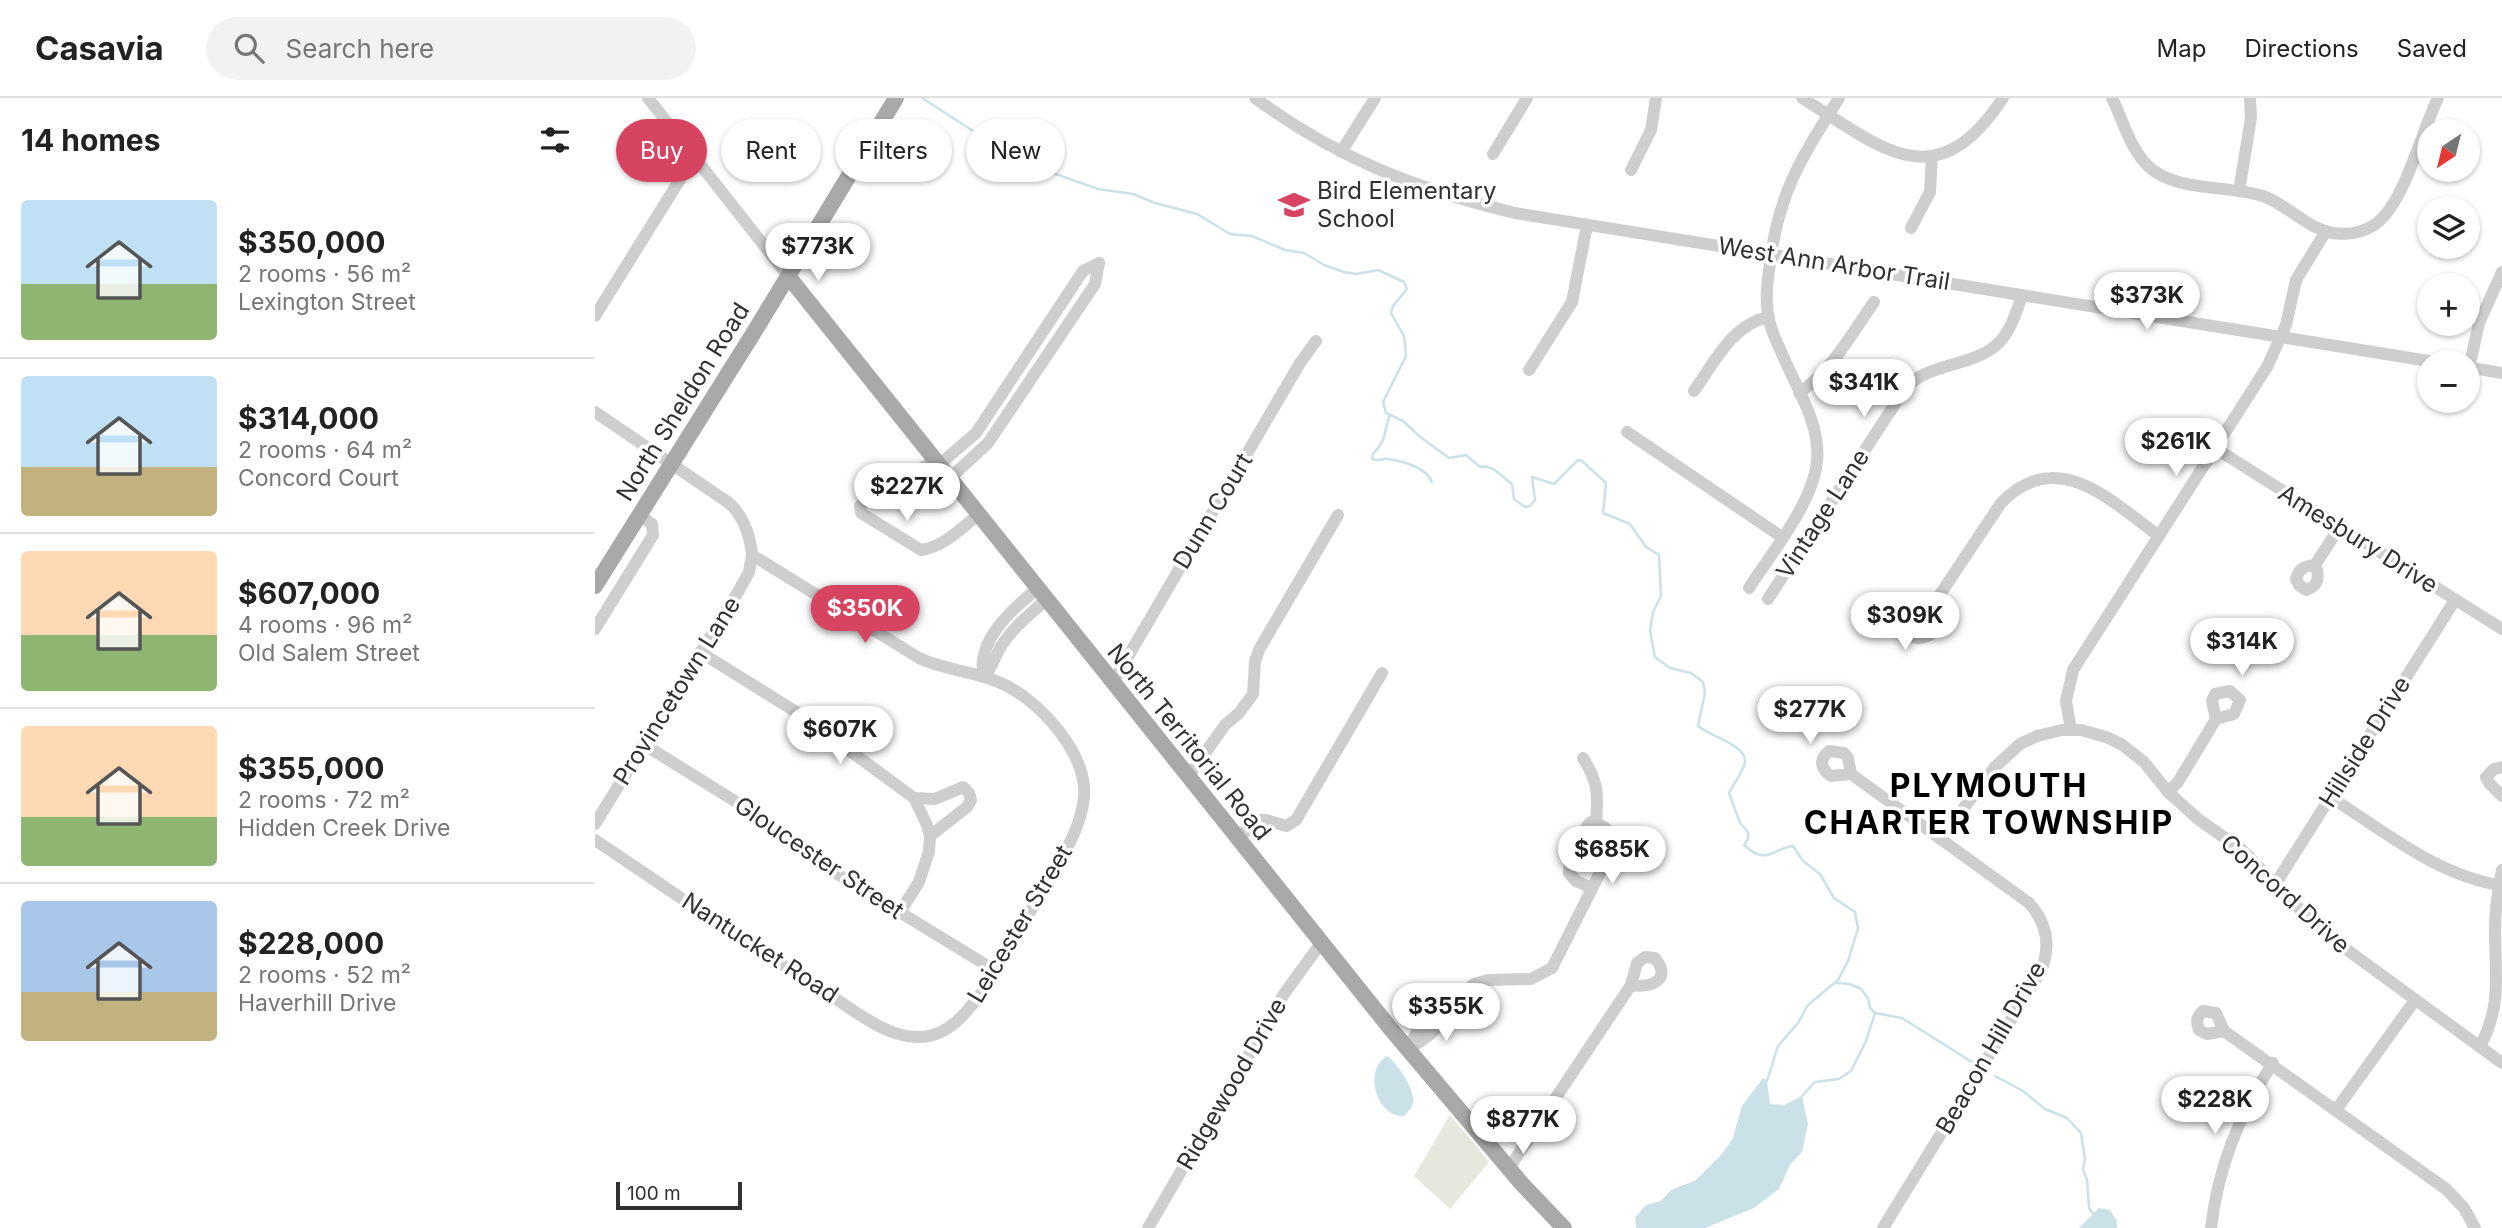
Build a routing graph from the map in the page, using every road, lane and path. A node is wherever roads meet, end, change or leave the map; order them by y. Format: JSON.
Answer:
{"nodes":[{"id":1,"x":648,"y":98,"type":"edge"},
{"id":2,"x":896,"y":98,"type":"edge"},
{"id":3,"x":1255,"y":98,"type":"edge"},
{"id":4,"x":1375,"y":98,"type":"edge"},
{"id":5,"x":1527,"y":98,"type":"edge"},
{"id":6,"x":1656,"y":98,"type":"edge"},
{"id":7,"x":1803,"y":98,"type":"edge"},
{"id":8,"x":1839,"y":98,"type":"edge"},
{"id":9,"x":2003,"y":98,"type":"edge"},
{"id":10,"x":2112,"y":98,"type":"edge"},
{"id":11,"x":2250,"y":98,"type":"edge"},
{"id":12,"x":2438,"y":98,"type":"edge"},
{"id":13,"x":1829,"y":115,"type":"junction"},
{"id":14,"x":664,"y":119,"type":"edge"},
{"id":15,"x":1341,"y":152,"type":"junction"},
{"id":16,"x":1493,"y":154,"type":"dead end"},
{"id":17,"x":1932,"y":156,"type":"junction"},
{"id":18,"x":1631,"y":170,"type":"dead end"},
{"id":19,"x":707,"y":173,"type":"edge"},
{"id":20,"x":678,"y":182,"type":"edge"},
{"id":21,"x":2239,"y":191,"type":"junction"},
{"id":22,"x":1587,"y":225,"type":"junction"},
{"id":23,"x":1911,"y":228,"type":"dead end"},
{"id":24,"x":2326,"y":231,"type":"junction"},
{"id":25,"x":1771,"y":254,"type":"junction"},
{"id":26,"x":2502,"y":272,"type":"edge"},
{"id":27,"x":788,"y":276,"type":"junction"},
{"id":28,"x":2022,"y":295,"type":"junction"},
{"id":29,"x":1874,"y":302,"type":"dead end"},
{"id":30,"x":595,"y":316,"type":"edge"},
{"id":31,"x":1769,"y":317,"type":"junction"},
{"id":32,"x":2280,"y":337,"type":"junction"},
{"id":33,"x":1316,"y":341,"type":"dead end"},
{"id":34,"x":2472,"y":350,"type":"edge"},
{"id":35,"x":2417,"y":359,"type":"edge"},
{"id":36,"x":1025,"y":361,"type":"junction"},
{"id":37,"x":1037,"y":370,"type":"junction"},
{"id":38,"x":1529,"y":370,"type":"dead end"},
{"id":39,"x":2480,"y":370,"type":"edge"},
{"id":40,"x":2502,"y":373,"type":"edge"},
{"id":41,"x":1694,"y":391,"type":"dead end"},
{"id":42,"x":1799,"y":393,"type":"junction"},
{"id":43,"x":595,"y":412,"type":"edge"},
{"id":44,"x":989,"y":414,"type":"junction"},
{"id":45,"x":1002,"y":423,"type":"junction"},
{"id":46,"x":1627,"y":432,"type":"dead end"},
{"id":47,"x":2215,"y":448,"type":"junction"},
{"id":48,"x":934,"y":459,"type":"junction"},
{"id":49,"x":672,"y":463,"type":"junction"},
{"id":50,"x":949,"y":478,"type":"junction"},
{"id":51,"x":639,"y":515,"type":"junction"},
{"id":52,"x":978,"y":515,"type":"junction"},
{"id":53,"x":1338,"y":515,"type":"dead end"},
{"id":54,"x":2339,"y":527,"type":"junction"},
{"id":55,"x":2159,"y":536,"type":"junction"},
{"id":56,"x":1782,"y":537,"type":"junction"},
{"id":57,"x":751,"y":555,"type":"junction"},
{"id":58,"x":2315,"y":565,"type":"dead end"},
{"id":59,"x":595,"y":586,"type":"edge"},
{"id":60,"x":1749,"y":588,"type":"dead end"},
{"id":61,"x":1042,"y":595,"type":"junction"},
{"id":62,"x":1768,"y":599,"type":"dead end"},
{"id":63,"x":2455,"y":600,"type":"junction"},
{"id":64,"x":1929,"y":611,"type":"dead end"},
{"id":65,"x":595,"y":629,"type":"edge"},
{"id":66,"x":2502,"y":629,"type":"edge"},
{"id":67,"x":700,"y":652,"type":"junction"},
{"id":68,"x":1383,"y":673,"type":"dead end"},
{"id":69,"x":984,"y":677,"type":"junction"},
{"id":70,"x":1113,"y":682,"type":"junction"},
{"id":71,"x":2216,"y":719,"type":"dead end"},
{"id":72,"x":2071,"y":730,"type":"junction"},
{"id":73,"x":643,"y":744,"type":"junction"},
{"id":74,"x":1583,"y":758,"type":"dead end"},
{"id":75,"x":2502,"y":767,"type":"edge"},
{"id":76,"x":1851,"y":774,"type":"dead end"},
{"id":77,"x":1188,"y":776,"type":"junction"},
{"id":78,"x":2168,"y":792,"type":"junction"},
{"id":79,"x":2502,"y":796,"type":"edge"},
{"id":80,"x":2330,"y":797,"type":"junction"},
{"id":81,"x":914,"y":798,"type":"junction"},
{"id":82,"x":1596,"y":823,"type":"junction"},
{"id":83,"x":595,"y":824,"type":"edge"},
{"id":84,"x":930,"y":836,"type":"junction"},
{"id":85,"x":1237,"y":838,"type":"junction"},
{"id":86,"x":1940,"y":839,"type":"junction"},
{"id":87,"x":595,"y":840,"type":"edge"},
{"id":88,"x":2502,"y":870,"type":"edge"},
{"id":89,"x":2276,"y":883,"type":"junction"},
{"id":90,"x":2499,"y":885,"type":"junction"},
{"id":91,"x":1592,"y":888,"type":"junction"},
{"id":92,"x":900,"y":912,"type":"junction"},
{"id":93,"x":1321,"y":943,"type":"junction"},
{"id":94,"x":996,"y":971,"type":"junction"},
{"id":95,"x":1631,"y":985,"type":"dead end"},
{"id":96,"x":2415,"y":1000,"type":"junction"},
{"id":97,"x":2224,"y":1031,"type":"dead end"},
{"id":98,"x":933,"y":1035,"type":"joint"},
{"id":99,"x":2480,"y":1047,"type":"junction"},
{"id":100,"x":1408,"y":1049,"type":"junction"},
{"id":101,"x":2273,"y":1063,"type":"junction"},
{"id":102,"x":2502,"y":1063,"type":"edge"},
{"id":103,"x":2336,"y":1110,"type":"junction"},
{"id":104,"x":1509,"y":1168,"type":"junction"},
{"id":105,"x":1148,"y":1228,"type":"edge"},
{"id":106,"x":1564,"y":1228,"type":"edge"},
{"id":107,"x":1883,"y":1228,"type":"edge"},
{"id":108,"x":2211,"y":1228,"type":"edge"},
{"id":109,"x":2475,"y":1228,"type":"edge"}],
"edges":[{"from":1,"to":14,"type":"street"},
{"from":2,"to":27,"type":"main road","name":"North Sheldon Road"},
{"from":3,"to":15,"type":"street","name":"West Ann Arbor Trail"},
{"from":4,"to":15,"type":"street"},
{"from":5,"to":16,"type":"street"},
{"from":6,"to":18,"type":"street"},
{"from":7,"to":13,"type":"street"},
{"from":8,"to":13,"type":"street"},
{"from":9,"to":17,"type":"street"},
{"from":10,"to":21,"type":"street"},
{"from":11,"to":21,"type":"street"},
{"from":12,"to":24,"type":"street"},
{"from":13,"to":17,"type":"street"},
{"from":13,"to":25,"type":"street"},
{"from":15,"to":22,"type":"street","name":"West Ann Arbor Trail"},
{"from":17,"to":23,"type":"street"},
{"from":19,"to":27,"type":"street"},
{"from":20,"to":30,"type":"street"},
{"from":21,"to":24,"type":"street"},
{"from":22,"to":25,"type":"street","name":"West Ann Arbor Trail"},
{"from":22,"to":38,"type":"street"},
{"from":24,"to":32,"type":"street"},
{"from":25,"to":28,"type":"street","name":"West Ann Arbor Trail"},
{"from":25,"to":31,"type":"street"},
{"from":26,"to":34,"type":"street"},
{"from":27,"to":48,"type":"main road","name":"North Territorial Road"},
{"from":27,"to":49,"type":"main road","name":"North Sheldon Road"},
{"from":28,"to":32,"type":"street","name":"West Ann Arbor Trail"},
{"from":28,"to":62,"type":"street","name":"Vintage Lane"},
{"from":29,"to":42,"type":"street"},
{"from":31,"to":41,"type":"street"},
{"from":31,"to":42,"type":"street"},
{"from":32,"to":35,"type":"street","name":"West Ann Arbor Trail"},
{"from":32,"to":47,"type":"street"},
{"from":33,"to":70,"type":"street","name":"Dunn Court"},
{"from":36,"to":37,"type":"street"},
{"from":36,"to":37,"type":"street"},
{"from":36,"to":44,"type":"street"},
{"from":37,"to":45,"type":"street"},
{"from":39,"to":40,"type":"street"},
{"from":42,"to":56,"type":"street"},
{"from":43,"to":49,"type":"street"},
{"from":44,"to":45,"type":"street"},
{"from":44,"to":48,"type":"street"},
{"from":45,"to":50,"type":"street"},
{"from":46,"to":56,"type":"street"},
{"from":47,"to":54,"type":"street","name":"Amesbury Drive"},
{"from":47,"to":55,"type":"street"},
{"from":48,"to":50,"type":"main road","name":"North Territorial Road"},
{"from":48,"to":52,"type":"street"},
{"from":49,"to":51,"type":"main road","name":"North Sheldon Road"},
{"from":49,"to":57,"type":"street"},
{"from":50,"to":52,"type":"main road","name":"North Territorial Road"},
{"from":51,"to":59,"type":"main road","name":"North Sheldon Road"},
{"from":51,"to":65,"type":"street"},
{"from":52,"to":61,"type":"main road","name":"North Territorial Road"},
{"from":53,"to":77,"type":"street"},
{"from":54,"to":58,"type":"street"},
{"from":54,"to":63,"type":"street","name":"Amesbury Drive"},
{"from":55,"to":64,"type":"street"},
{"from":55,"to":72,"type":"street"},
{"from":56,"to":60,"type":"street"},
{"from":57,"to":67,"type":"street","name":"Provincetown Lane"},
{"from":57,"to":69,"type":"street"},
{"from":61,"to":69,"type":"street"},
{"from":61,"to":70,"type":"main road","name":"North Territorial Road"},
{"from":63,"to":66,"type":"street","name":"Amesbury Drive"},
{"from":63,"to":80,"type":"street","name":"Hillside Drive"},
{"from":67,"to":73,"type":"street","name":"Provincetown Lane"},
{"from":67,"to":81,"type":"street"},
{"from":68,"to":85,"type":"street"},
{"from":69,"to":94,"type":"street","name":"Leicester Street"},
{"from":70,"to":77,"type":"main road","name":"North Territorial Road"},
{"from":71,"to":78,"type":"street"},
{"from":72,"to":78,"type":"street","name":"Concord Drive"},
{"from":72,"to":86,"type":"street"},
{"from":73,"to":83,"type":"street","name":"Provincetown Lane"},
{"from":73,"to":92,"type":"street","name":"Gloucester Street"},
{"from":74,"to":82,"type":"street"},
{"from":75,"to":79,"type":"street"},
{"from":76,"to":86,"type":"street","name":"Beacon Hill Drive"},
{"from":77,"to":85,"type":"main road","name":"North Territorial Road"},
{"from":78,"to":89,"type":"street","name":"Concord Drive"},
{"from":80,"to":89,"type":"street","name":"Hillside Drive"},
{"from":80,"to":90,"type":"street"},
{"from":81,"to":84,"type":"street"},
{"from":81,"to":84,"type":"street"},
{"from":82,"to":91,"type":"street"},
{"from":82,"to":91,"type":"street"},
{"from":84,"to":92,"type":"street"},
{"from":85,"to":93,"type":"main road","name":"North Territorial Road"},
{"from":86,"to":107,"type":"street","name":"Beacon Hill Drive"},
{"from":87,"to":98,"type":"street","name":"Nantucket Road"},
{"from":88,"to":90,"type":"street"},
{"from":89,"to":96,"type":"street","name":"Concord Drive"},
{"from":90,"to":99,"type":"street"},
{"from":91,"to":100,"type":"street"},
{"from":92,"to":94,"type":"street","name":"Gloucester Street"},
{"from":93,"to":100,"type":"main road","name":"North Territorial Road"},
{"from":93,"to":105,"type":"street","name":"Ridgewood Drive"},
{"from":94,"to":98,"type":"street","name":"Leicester Street"},
{"from":95,"to":104,"type":"street"},
{"from":96,"to":99,"type":"street","name":"Concord Drive"},
{"from":96,"to":103,"type":"street"},
{"from":97,"to":101,"type":"street"},
{"from":99,"to":102,"type":"street","name":"Concord Drive"},
{"from":100,"to":104,"type":"main road","name":"North Territorial Road"},
{"from":101,"to":103,"type":"street"},
{"from":101,"to":108,"type":"street"},
{"from":103,"to":109,"type":"street"},
{"from":104,"to":106,"type":"main road","name":"North Territorial Road"}]}
